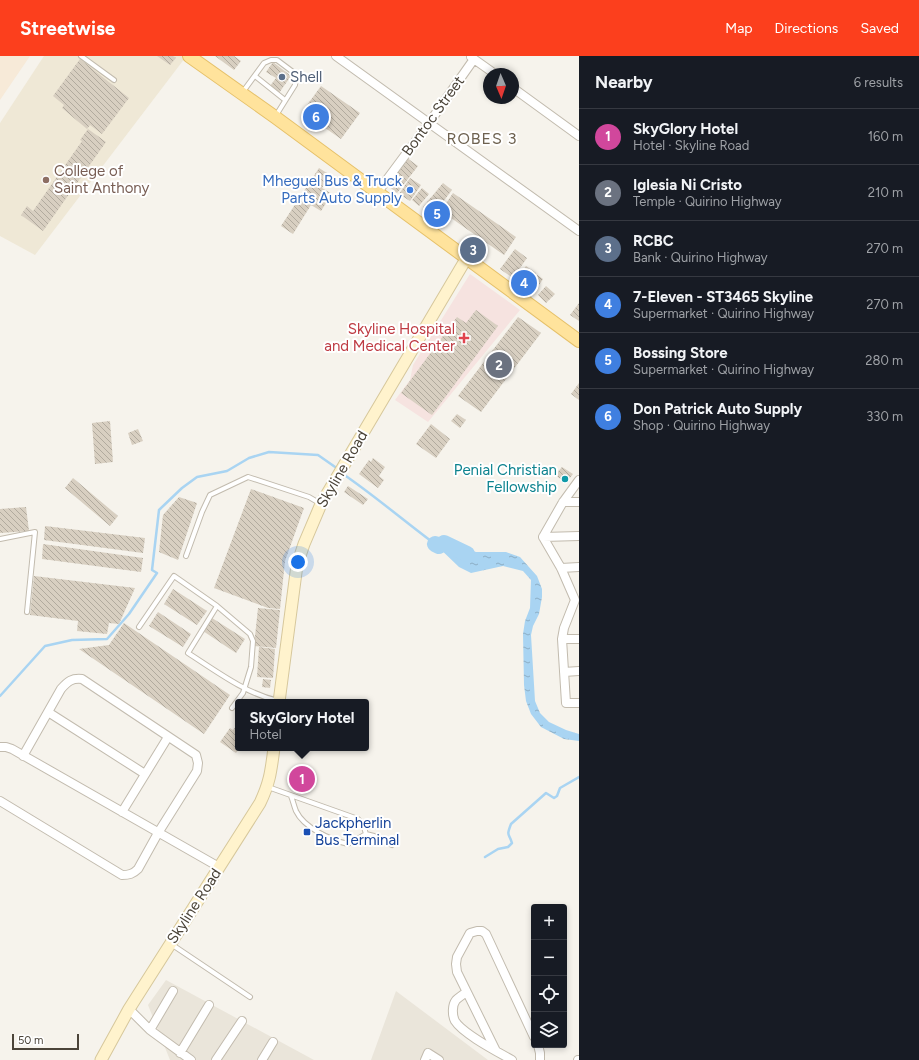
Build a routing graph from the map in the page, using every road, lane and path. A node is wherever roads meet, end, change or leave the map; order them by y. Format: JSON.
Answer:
{"nodes":[{"id":1,"x":81,"y":56,"type":"edge"},
{"id":2,"x":189,"y":56,"type":"edge"},
{"id":3,"x":336,"y":56,"type":"edge"},
{"id":4,"x":472,"y":58,"type":"edge"},
{"id":5,"x":486,"y":68,"type":"edge"},
{"id":6,"x":255,"y":76,"type":"junction"},
{"id":7,"x":114,"y":80,"type":"dead end"},
{"id":8,"x":519,"y":92,"type":"edge"},
{"id":9,"x":242,"y":93,"type":"junction"},
{"id":10,"x":285,"y":100,"type":"junction"},
{"id":11,"x":275,"y":117,"type":"junction"},
{"id":12,"x":429,"y":123,"type":"junction"},
{"id":13,"x":579,"y":136,"type":"edge"},
{"id":14,"x":377,"y":193,"type":"junction"},
{"id":15,"x":579,"y":231,"type":"edge"},
{"id":16,"x":466,"y":259,"type":"junction"},
{"id":17,"x":579,"y":341,"type":"edge"},
{"id":18,"x":579,"y":480,"type":"edge"},
{"id":19,"x":563,"y":502,"type":"junction"},
{"id":20,"x":579,"y":502,"type":"edge"},
{"id":21,"x":321,"y":504,"type":"junction"},
{"id":22,"x":579,"y":536,"type":"edge"},
{"id":23,"x":543,"y":537,"type":"junction"},
{"id":24,"x":0,"y":539,"type":"edge"},
{"id":25,"x":186,"y":556,"type":"dead end"},
{"id":26,"x":579,"y":567,"type":"edge"},
{"id":27,"x":561,"y":568,"type":"junction"},
{"id":28,"x":577,"y":600,"type":"edge"},
{"id":29,"x":217,"y":606,"type":"junction"},
{"id":30,"x":27,"y":612,"type":"dead end"},
{"id":31,"x":139,"y":627,"type":"dead end"},
{"id":32,"x":562,"y":639,"type":"junction"},
{"id":33,"x":579,"y":639,"type":"edge"},
{"id":34,"x":579,"y":671,"type":"edge"},
{"id":35,"x":564,"y":672,"type":"junction"},
{"id":36,"x":245,"y":688,"type":"junction"},
{"id":37,"x":239,"y":699,"type":"edge"},
{"id":38,"x":270,"y":699,"type":"edge"},
{"id":39,"x":279,"y":699,"type":"edge"},
{"id":40,"x":579,"y":703,"type":"edge"},
{"id":41,"x":235,"y":704,"type":"edge"},
{"id":42,"x":232,"y":708,"type":"dead end"},
{"id":43,"x":48,"y":712,"type":"junction"},
{"id":44,"x":168,"y":737,"type":"junction"},
{"id":45,"x":0,"y":747,"type":"edge"},
{"id":46,"x":274,"y":751,"type":"edge"},
{"id":47,"x":23,"y":756,"type":"junction"},
{"id":48,"x":145,"y":774,"type":"junction"},
{"id":49,"x":268,"y":787,"type":"junction"},
{"id":50,"x":291,"y":796,"type":"junction"},
{"id":51,"x":0,"y":801,"type":"edge"},
{"id":52,"x":122,"y":812,"type":"junction"},
{"id":53,"x":158,"y":833,"type":"junction"},
{"id":54,"x":366,"y":834,"type":"junction"},
{"id":55,"x":392,"y":846,"type":"dead end"},
{"id":56,"x":219,"y":867,"type":"junction"},
{"id":57,"x":170,"y":944,"type":"junction"},
{"id":58,"x":173,"y":991,"type":"dead end"},
{"id":59,"x":466,"y":992,"type":"junction"},
{"id":60,"x":250,"y":997,"type":"dead end"},
{"id":61,"x":209,"y":1005,"type":"dead end"},
{"id":62,"x":129,"y":1009,"type":"junction"},
{"id":63,"x":242,"y":1021,"type":"dead end"},
{"id":64,"x":150,"y":1030,"type":"junction"},
{"id":65,"x":531,"y":1031,"type":"edge"},
{"id":66,"x":273,"y":1042,"type":"dead end"},
{"id":67,"x":539,"y":1048,"type":"edge"},
{"id":68,"x":496,"y":1051,"type":"junction"},
{"id":69,"x":180,"y":1053,"type":"junction"},
{"id":70,"x":101,"y":1060,"type":"edge"},
{"id":71,"x":191,"y":1060,"type":"edge"},
{"id":72,"x":216,"y":1060,"type":"edge"},
{"id":73,"x":262,"y":1060,"type":"edge"},
{"id":74,"x":425,"y":1060,"type":"edge"},
{"id":75,"x":438,"y":1060,"type":"edge"},
{"id":76,"x":512,"y":1060,"type":"edge"},
{"id":77,"x":540,"y":1060,"type":"edge"}],
"edges":[{"from":1,"to":7,"type":"lane"},
{"from":2,"to":9,"type":"main road"},
{"from":3,"to":12,"type":"street"},
{"from":4,"to":5,"type":"street","name":"Bontoc Street"},
{"from":4,"to":12,"type":"street","name":"Bontoc Street"},
{"from":6,"to":9,"type":"lane"},
{"from":6,"to":10,"type":"lane"},
{"from":6,"to":10,"type":"lane"},
{"from":8,"to":13,"type":"street"},
{"from":9,"to":11,"type":"main road"},
{"from":10,"to":11,"type":"lane"},
{"from":11,"to":14,"type":"main road"},
{"from":12,"to":14,"type":"street","name":"Bontoc Street"},
{"from":12,"to":15,"type":"street"},
{"from":14,"to":16,"type":"main road"},
{"from":16,"to":17,"type":"main road"},
{"from":16,"to":21,"type":"main road","name":"Skyline Road"},
{"from":18,"to":19,"type":"street"},
{"from":19,"to":20,"type":"street"},
{"from":19,"to":23,"type":"street"},
{"from":21,"to":25,"type":"lane"},
{"from":21,"to":39,"type":"main road","name":"Skyline Road"},
{"from":22,"to":23,"type":"street"},
{"from":23,"to":27,"type":"street"},
{"from":24,"to":30,"type":"lane"},
{"from":26,"to":27,"type":"street"},
{"from":27,"to":28,"type":"street"},
{"from":28,"to":32,"type":"street"},
{"from":29,"to":31,"type":"lane"},
{"from":29,"to":36,"type":"lane"},
{"from":29,"to":36,"type":"lane"},
{"from":32,"to":33,"type":"street"},
{"from":32,"to":35,"type":"street"},
{"from":34,"to":35,"type":"street"},
{"from":35,"to":40,"type":"street"},
{"from":36,"to":37,"type":"lane"},
{"from":36,"to":38,"type":"lane"},
{"from":41,"to":42,"type":"lane"},
{"from":43,"to":44,"type":"street"},
{"from":43,"to":47,"type":"street"},
{"from":43,"to":48,"type":"street"},
{"from":44,"to":48,"type":"street"},
{"from":44,"to":53,"type":"street"},
{"from":45,"to":47,"type":"street"},
{"from":46,"to":49,"type":"main road","name":"Skyline Road"},
{"from":47,"to":52,"type":"street"},
{"from":48,"to":52,"type":"street"},
{"from":49,"to":50,"type":"lane"},
{"from":49,"to":56,"type":"main road","name":"Skyline Road"},
{"from":50,"to":54,"type":"lane"},
{"from":50,"to":54,"type":"lane"},
{"from":51,"to":53,"type":"street"},
{"from":52,"to":53,"type":"street"},
{"from":53,"to":56,"type":"street"},
{"from":54,"to":55,"type":"lane"},
{"from":56,"to":57,"type":"main road","name":"Skyline Road"},
{"from":57,"to":60,"type":"lane"},
{"from":57,"to":62,"type":"main road","name":"Skyline Road"},
{"from":58,"to":64,"type":"street"},
{"from":59,"to":65,"type":"street"},
{"from":59,"to":68,"type":"street"},
{"from":59,"to":68,"type":"street"},
{"from":61,"to":69,"type":"street"},
{"from":62,"to":64,"type":"street"},
{"from":62,"to":70,"type":"main road","name":"Skyline Road"},
{"from":63,"to":72,"type":"street"},
{"from":64,"to":69,"type":"street"},
{"from":66,"to":73,"type":"street"},
{"from":67,"to":77,"type":"street"},
{"from":68,"to":76,"type":"street"},
{"from":69,"to":71,"type":"street"},
{"from":74,"to":75,"type":"street"}]}
